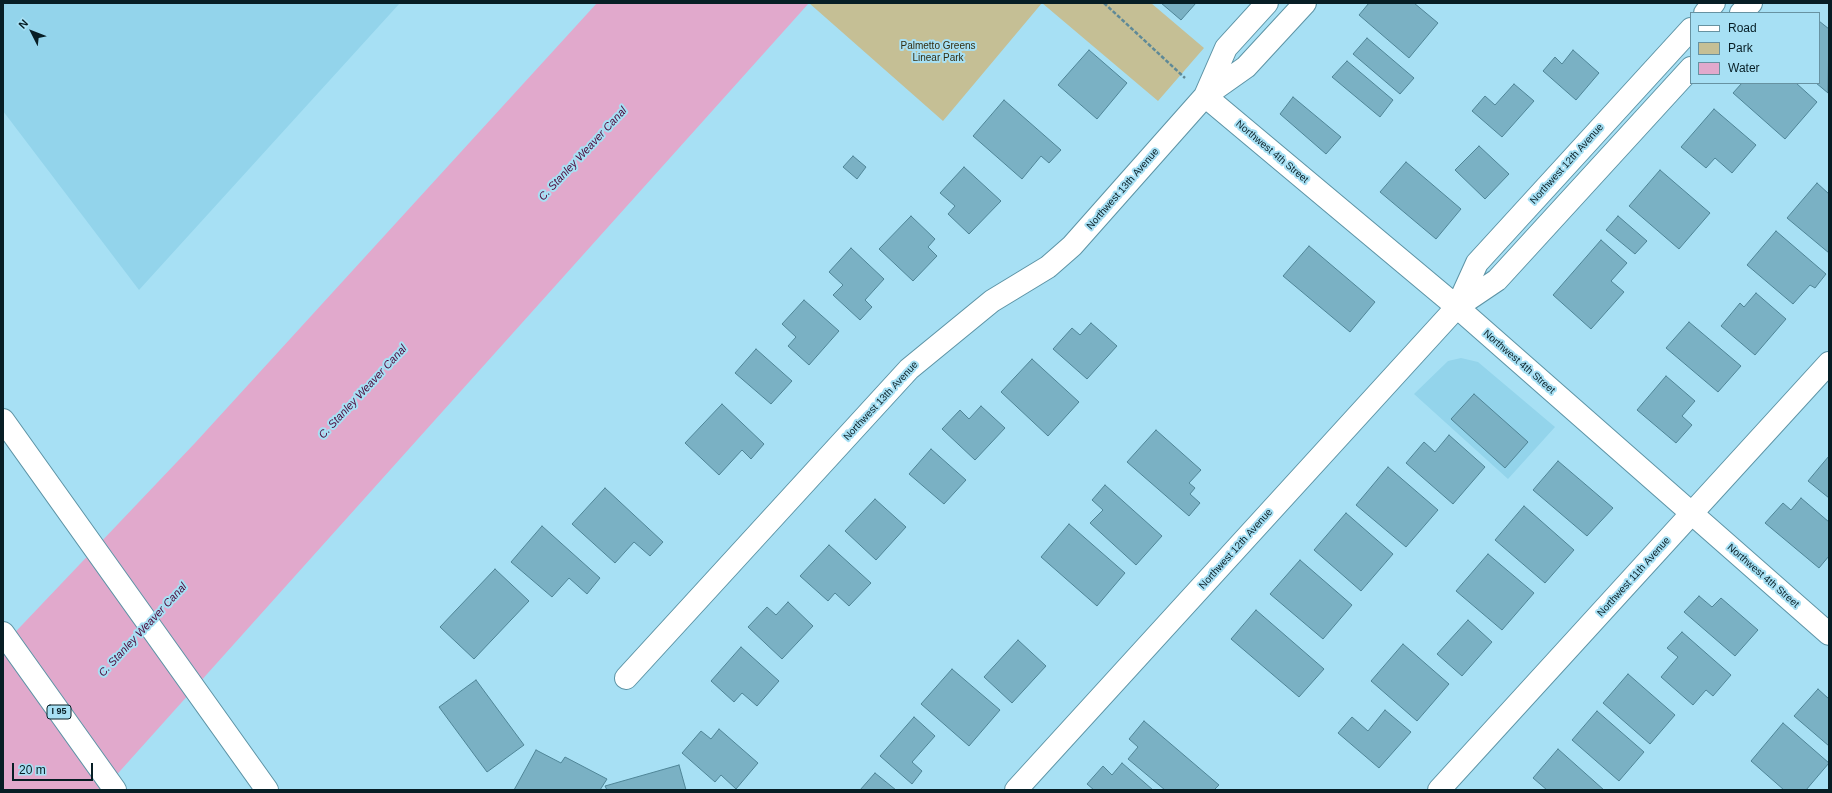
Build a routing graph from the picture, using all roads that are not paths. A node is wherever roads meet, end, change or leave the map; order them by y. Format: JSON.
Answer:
{"nodes":[{"id":1,"x":1267,"y":3,"type":"edge"},
{"id":2,"x":1304,"y":3,"type":"edge"},
{"id":3,"x":1714,"y":3,"type":"edge"},
{"id":4,"x":1750,"y":3,"type":"edge"},
{"id":5,"x":1706,"y":12,"type":"edge"},
{"id":6,"x":1742,"y":12,"type":"edge"},
{"id":7,"x":1690,"y":30,"type":"edge"},
{"id":8,"x":1690,"y":69,"type":"edge"},
{"id":9,"x":1205,"y":96,"type":"junction"},
{"id":10,"x":1576,"y":154,"type":"junction"},
{"id":11,"x":1596,"y":172,"type":"junction"},
{"id":12,"x":1457,"y":307,"type":"junction"},
{"id":13,"x":1829,"y":363,"type":"edge"},
{"id":14,"x":3,"y":420,"type":"edge"},
{"id":15,"x":1692,"y":513,"type":"junction"},
{"id":16,"x":3,"y":633,"type":"edge"},
{"id":17,"x":1829,"y":634,"type":"edge"},
{"id":18,"x":626,"y":678,"type":"dead end"},
{"id":19,"x":262,"y":783,"type":"edge"},
{"id":20,"x":115,"y":790,"type":"edge"},
{"id":21,"x":1016,"y":790,"type":"edge"},
{"id":22,"x":1439,"y":790,"type":"edge"}],
"edges":[{"from":1,"to":9,"type":"main road","name":"Northwest 13th Avenue"},
{"from":2,"to":9,"type":"main road","name":"Northwest 13th Avenue"},
{"from":3,"to":5,"type":"main road"},
{"from":4,"to":6,"type":"main road"},
{"from":7,"to":10,"type":"main road","name":"Northwest 12th Avenue"},
{"from":8,"to":11,"type":"main road","name":"Northwest 12th Avenue"},
{"from":9,"to":12,"type":"main road","name":"Northwest 4th Street"},
{"from":9,"to":18,"type":"main road","name":"Northwest 13th Avenue"},
{"from":10,"to":11,"type":"main road"},
{"from":10,"to":12,"type":"main road","name":"Northwest 12th Avenue"},
{"from":11,"to":12,"type":"main road","name":"Northwest 12th Avenue"},
{"from":12,"to":15,"type":"main road","name":"Northwest 4th Street"},
{"from":12,"to":21,"type":"main road","name":"Northwest 12th Avenue"},
{"from":13,"to":15,"type":"main road","name":"Northwest 11th Avenue"},
{"from":14,"to":19,"type":"main road"},
{"from":15,"to":17,"type":"main road","name":"Northwest 4th Street"},
{"from":15,"to":22,"type":"main road","name":"Northwest 11th Avenue"},
{"from":16,"to":20,"type":"main road","number":"I 95"}]}
